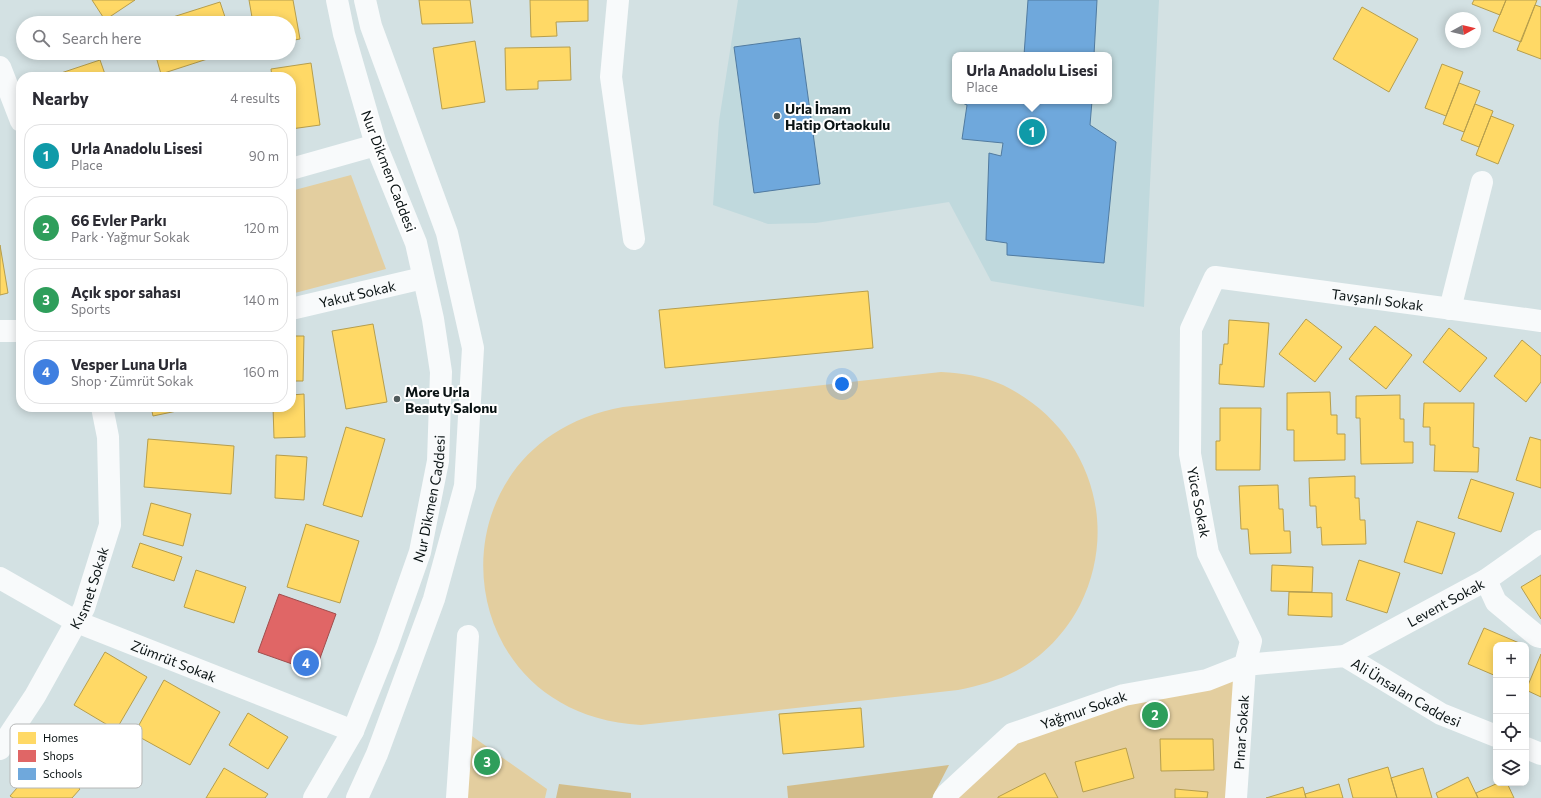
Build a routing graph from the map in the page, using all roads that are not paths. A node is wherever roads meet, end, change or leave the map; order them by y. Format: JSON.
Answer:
{"nodes":[{"id":1,"x":337,"y":0,"type":"edge"},
{"id":2,"x":365,"y":0,"type":"edge"},
{"id":3,"x":618,"y":0,"type":"edge"},
{"id":4,"x":0,"y":67,"type":"edge"},
{"id":5,"x":16,"y":109,"type":"edge"},
{"id":6,"x":376,"y":145,"type":"junction"},
{"id":7,"x":296,"y":169,"type":"edge"},
{"id":8,"x":1482,"y":182,"type":"dead end"},
{"id":9,"x":634,"y":239,"type":"dead end"},
{"id":10,"x":423,"y":278,"type":"junction"},
{"id":11,"x":296,"y":308,"type":"edge"},
{"id":12,"x":1450,"y":309,"type":"junction"},
{"id":13,"x":1541,"y":321,"type":"edge"},
{"id":14,"x":1191,"y":329,"type":"joint"},
{"id":15,"x":16,"y":331,"type":"edge"},
{"id":16,"x":0,"y":332,"type":"edge"},
{"id":17,"x":103,"y":412,"type":"edge"},
{"id":18,"x":1541,"y":541,"type":"edge"},
{"id":19,"x":0,"y":578,"type":"edge"},
{"id":20,"x":1486,"y":580,"type":"junction"},
{"id":21,"x":77,"y":622,"type":"junction"},
{"id":22,"x":468,"y":636,"type":"dead end"},
{"id":23,"x":1541,"y":636,"type":"edge"},
{"id":24,"x":1345,"y":656,"type":"junction"},
{"id":25,"x":1245,"y":666,"type":"junction"},
{"id":26,"x":17,"y":724,"type":"edge"},
{"id":27,"x":353,"y":731,"type":"junction"},
{"id":28,"x":10,"y":735,"type":"edge"},
{"id":29,"x":1493,"y":735,"type":"edge"},
{"id":30,"x":1529,"y":749,"type":"edge"},
{"id":31,"x":0,"y":750,"type":"edge"},
{"id":32,"x":1541,"y":754,"type":"edge"},
{"id":33,"x":314,"y":798,"type":"edge"},
{"id":34,"x":357,"y":798,"type":"edge"},
{"id":35,"x":457,"y":798,"type":"edge"},
{"id":36,"x":944,"y":798,"type":"edge"},
{"id":37,"x":1236,"y":798,"type":"edge"}],
"edges":[{"from":1,"to":6,"type":"street","name":"Nur Dikmen Caddesi"},
{"from":2,"to":34,"type":"street","name":"Nur Dikmen Caddesi"},
{"from":3,"to":9,"type":"street"},
{"from":4,"to":5,"type":"street"},
{"from":6,"to":7,"type":"street"},
{"from":6,"to":10,"type":"street","name":"Nur Dikmen Caddesi"},
{"from":8,"to":12,"type":"street"},
{"from":10,"to":11,"type":"street","name":"Yakut Sokak"},
{"from":10,"to":27,"type":"street","name":"Nur Dikmen Caddesi"},
{"from":12,"to":13,"type":"street","name":"Tavşanlı Sokak"},
{"from":12,"to":14,"type":"street","name":"Tavşanlı Sokak"},
{"from":14,"to":25,"type":"street","name":"Yüce Sokak"},
{"from":15,"to":16,"type":"street"},
{"from":17,"to":21,"type":"street","name":"Kısmet Sokak"},
{"from":18,"to":20,"type":"street","name":"Levent Sokak"},
{"from":19,"to":21,"type":"street","name":"Zümrüt Sokak"},
{"from":20,"to":23,"type":"street"},
{"from":20,"to":24,"type":"street","name":"Levent Sokak"},
{"from":21,"to":26,"type":"street","name":"Kısmet Sokak"},
{"from":21,"to":27,"type":"street","name":"Zümrüt Sokak"},
{"from":22,"to":35,"type":"street"},
{"from":24,"to":25,"type":"street","name":"Ali Ünsalan Caddesi"},
{"from":24,"to":29,"type":"street","name":"Ali Ünsalan Caddesi"},
{"from":25,"to":36,"type":"street","name":"Yağmur Sokak"},
{"from":25,"to":37,"type":"street","name":"Pınar Sokak"},
{"from":27,"to":33,"type":"street","name":"Nur Dikmen Caddesi"},
{"from":28,"to":31,"type":"street","name":"Kısmet Sokak"},
{"from":30,"to":32,"type":"street"}]}
